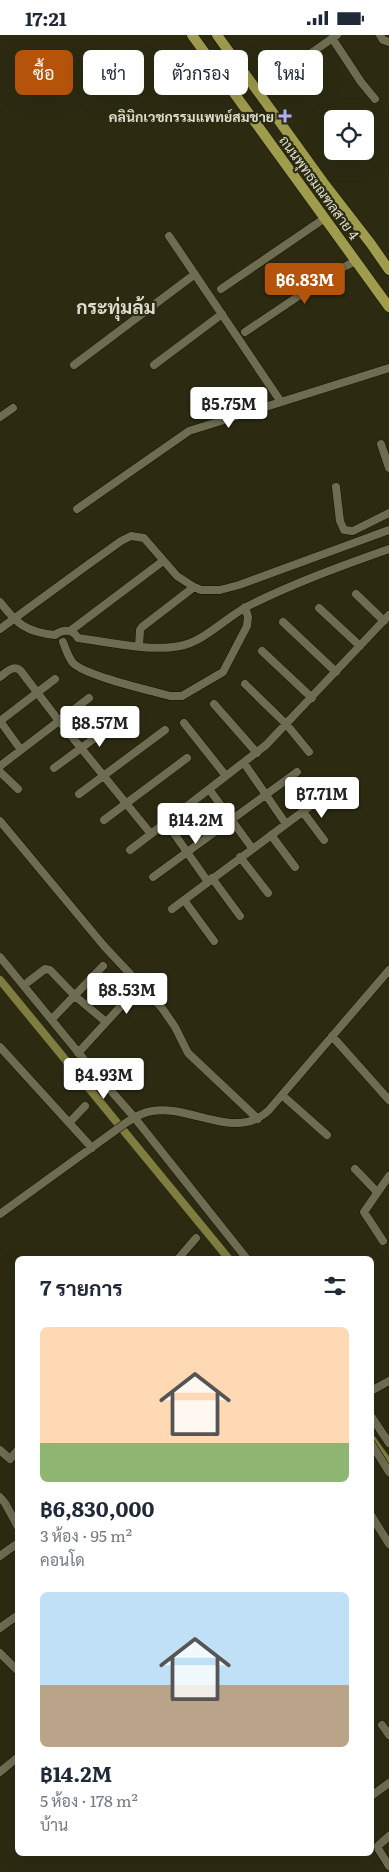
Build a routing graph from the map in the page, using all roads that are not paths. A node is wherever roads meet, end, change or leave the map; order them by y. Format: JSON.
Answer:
{"nodes":[{"id":1,"x":192,"y":35,"type":"edge"},
{"id":2,"x":217,"y":35,"type":"edge"},
{"id":3,"x":380,"y":35,"type":"edge"},
{"id":4,"x":334,"y":37,"type":"edge"},
{"id":5,"x":389,"y":42,"type":"edge"},
{"id":6,"x":257,"y":91,"type":"junction"},
{"id":7,"x":375,"y":99,"type":"dead end"},
{"id":8,"x":325,"y":218,"type":"junction"},
{"id":9,"x":168,"y":236,"type":"dead end"},
{"id":10,"x":356,"y":261,"type":"junction"},
{"id":11,"x":389,"y":268,"type":"edge"},
{"id":12,"x":195,"y":274,"type":"junction"},
{"id":13,"x":221,"y":289,"type":"dead end"},
{"id":14,"x":389,"y":307,"type":"edge"},
{"id":15,"x":222,"y":314,"type":"junction"},
{"id":16,"x":245,"y":332,"type":"dead end"},
{"id":17,"x":74,"y":365,"type":"dead end"},
{"id":18,"x":154,"y":365,"type":"dead end"},
{"id":19,"x":389,"y":367,"type":"edge"},
{"id":20,"x":281,"y":402,"type":"junction"},
{"id":21,"x":13,"y":408,"type":"dead end"},
{"id":22,"x":0,"y":417,"type":"edge"},
{"id":23,"x":380,"y":444,"type":"dead end"},
{"id":24,"x":389,"y":468,"type":"edge"},
{"id":25,"x":336,"y":487,"type":"dead end"},
{"id":26,"x":77,"y":509,"type":"dead end"},
{"id":27,"x":389,"y":513,"type":"edge"},
{"id":28,"x":389,"y":530,"type":"edge"},
{"id":29,"x":389,"y":549,"type":"edge"},
{"id":30,"x":163,"y":561,"type":"junction"},
{"id":31,"x":194,"y":587,"type":"junction"},
{"id":32,"x":356,"y":594,"type":"dead end"},
{"id":33,"x":0,"y":602,"type":"edge"},
{"id":34,"x":245,"y":607,"type":"junction"},
{"id":35,"x":319,"y":608,"type":"dead end"},
{"id":36,"x":387,"y":618,"type":"edge"},
{"id":37,"x":14,"y":620,"type":"junction"},
{"id":38,"x":283,"y":622,"type":"dead end"},
{"id":39,"x":0,"y":629,"type":"edge"},
{"id":40,"x":70,"y":631,"type":"junction"},
{"id":41,"x":55,"y":635,"type":"junction"},
{"id":42,"x":78,"y":638,"type":"junction"},
{"id":43,"x":63,"y":642,"type":"junction"},
{"id":44,"x":139,"y":646,"type":"junction"},
{"id":45,"x":360,"y":646,"type":"junction"},
{"id":46,"x":262,"y":651,"type":"dead end"},
{"id":47,"x":336,"y":672,"type":"junction"},
{"id":48,"x":0,"y":677,"type":"edge"},
{"id":49,"x":55,"y":679,"type":"dead end"},
{"id":50,"x":245,"y":685,"type":"dead end"},
{"id":51,"x":38,"y":693,"type":"junction"},
{"id":52,"x":89,"y":698,"type":"dead end"},
{"id":53,"x":312,"y":698,"type":"junction"},
{"id":54,"x":214,"y":704,"type":"dead end"},
{"id":55,"x":133,"y":710,"type":"dead end"},
{"id":56,"x":0,"y":721,"type":"edge"},
{"id":57,"x":59,"y":721,"type":"junction"},
{"id":58,"x":184,"y":723,"type":"dead end"},
{"id":59,"x":287,"y":725,"type":"junction"},
{"id":60,"x":165,"y":730,"type":"dead end"},
{"id":61,"x":81,"y":748,"type":"junction"},
{"id":62,"x":21,"y":750,"type":"junction"},
{"id":63,"x":309,"y":752,"type":"dead end"},
{"id":64,"x":257,"y":753,"type":"junction"},
{"id":65,"x":187,"y":758,"type":"dead end"},
{"id":66,"x":244,"y":763,"type":"junction"},
{"id":67,"x":0,"y":766,"type":"edge"},
{"id":68,"x":54,"y":768,"type":"dead end"},
{"id":69,"x":0,"y":772,"type":"edge"},
{"id":70,"x":296,"y":773,"type":"dead end"},
{"id":71,"x":104,"y":775,"type":"junction"},
{"id":72,"x":226,"y":777,"type":"junction"},
{"id":73,"x":18,"y":789,"type":"dead end"},
{"id":74,"x":209,"y":789,"type":"junction"},
{"id":75,"x":79,"y":794,"type":"dead end"},
{"id":76,"x":265,"y":795,"type":"junction"},
{"id":77,"x":317,"y":801,"type":"dead end"},
{"id":78,"x":126,"y":803,"type":"junction"},
{"id":79,"x":303,"y":811,"type":"junction"},
{"id":80,"x":104,"y":819,"type":"dead end"},
{"id":81,"x":231,"y":819,"type":"junction"},
{"id":82,"x":0,"y":821,"type":"edge"},
{"id":83,"x":166,"y":822,"type":"junction"},
{"id":84,"x":286,"y":824,"type":"junction"},
{"id":85,"x":151,"y":834,"type":"junction"},
{"id":86,"x":271,"y":835,"type":"junction"},
{"id":87,"x":324,"y":840,"type":"dead end"},
{"id":88,"x":252,"y":848,"type":"junction"},
{"id":89,"x":130,"y":850,"type":"dead end"},
{"id":90,"x":188,"y":852,"type":"junction"},
{"id":91,"x":240,"y":857,"type":"junction"},
{"id":92,"x":295,"y":867,"type":"dead end"},
{"id":93,"x":153,"y":877,"type":"dead end"},
{"id":94,"x":210,"y":880,"type":"junction"},
{"id":95,"x":268,"y":893,"type":"dead end"},
{"id":96,"x":184,"y":900,"type":"junction"},
{"id":97,"x":172,"y":909,"type":"dead end"},
{"id":98,"x":240,"y":916,"type":"dead end"},
{"id":99,"x":214,"y":941,"type":"dead end"},
{"id":100,"x":0,"y":957,"type":"edge"},
{"id":101,"x":103,"y":967,"type":"dead end"},
{"id":102,"x":389,"y":970,"type":"edge"},
{"id":103,"x":28,"y":982,"type":"dead end"},
{"id":104,"x":132,"y":994,"type":"dead end"},
{"id":105,"x":76,"y":996,"type":"junction"},
{"id":106,"x":52,"y":1019,"type":"junction"},
{"id":107,"x":106,"y":1022,"type":"junction"},
{"id":108,"x":332,"y":1036,"type":"junction"},
{"id":109,"x":0,"y":1047,"type":"edge"},
{"id":110,"x":78,"y":1053,"type":"junction"},
{"id":111,"x":282,"y":1095,"type":"junction"},
{"id":112,"x":389,"y":1100,"type":"edge"},
{"id":113,"x":85,"y":1106,"type":"dead end"},
{"id":114,"x":258,"y":1119,"type":"junction"},
{"id":115,"x":130,"y":1120,"type":"junction"},
{"id":116,"x":70,"y":1123,"type":"junction"},
{"id":117,"x":327,"y":1135,"type":"dead end"},
{"id":118,"x":92,"y":1148,"type":"junction"},
{"id":119,"x":355,"y":1169,"type":"dead end"},
{"id":120,"x":389,"y":1176,"type":"edge"},
{"id":121,"x":377,"y":1192,"type":"junction"},
{"id":122,"x":0,"y":1214,"type":"edge"},
{"id":123,"x":196,"y":1238,"type":"dead end"},
{"id":124,"x":383,"y":1241,"type":"dead end"},
{"id":125,"x":181,"y":1256,"type":"edge"},
{"id":126,"x":244,"y":1256,"type":"edge"},
{"id":127,"x":389,"y":1381,"type":"edge"},
{"id":128,"x":374,"y":1389,"type":"edge"},
{"id":129,"x":374,"y":1420,"type":"edge"},
{"id":130,"x":389,"y":1443,"type":"edge"},
{"id":131,"x":374,"y":1448,"type":"edge"},
{"id":132,"x":0,"y":1450,"type":"edge"},
{"id":133,"x":15,"y":1453,"type":"edge"},
{"id":134,"x":389,"y":1472,"type":"edge"},
{"id":135,"x":0,"y":1497,"type":"edge"},
{"id":136,"x":374,"y":1520,"type":"edge"},
{"id":137,"x":15,"y":1521,"type":"edge"},
{"id":138,"x":389,"y":1544,"type":"edge"},
{"id":139,"x":15,"y":1545,"type":"edge"},
{"id":140,"x":0,"y":1556,"type":"edge"},
{"id":141,"x":15,"y":1617,"type":"edge"},
{"id":142,"x":0,"y":1628,"type":"edge"},
{"id":143,"x":0,"y":1653,"type":"edge"},
{"id":144,"x":15,"y":1668,"type":"edge"},
{"id":145,"x":382,"y":1725,"type":"dead end"},
{"id":146,"x":389,"y":1735,"type":"edge"},
{"id":147,"x":15,"y":1760,"type":"edge"},
{"id":148,"x":0,"y":1772,"type":"edge"},
{"id":149,"x":389,"y":1783,"type":"edge"},
{"id":150,"x":374,"y":1792,"type":"edge"},
{"id":151,"x":389,"y":1836,"type":"edge"},
{"id":152,"x":389,"y":1866,"type":"edge"}],
"edges":[{"from":1,"to":8,"type":"main road","name":"ถนนพุทธมณฑลสาย 4"},
{"from":2,"to":6,"type":"main road","name":"ถนนพุทธมณฑลสาย 4"},
{"from":3,"to":5,"type":"street"},
{"from":4,"to":6,"type":"street"},
{"from":4,"to":7,"type":"street"},
{"from":6,"to":11,"type":"main road","name":"ถนนพุทธมณฑลสาย 4"},
{"from":8,"to":10,"type":"main road","name":"ถนนพุทธมณฑลสาย 4"},
{"from":8,"to":13,"type":"street"},
{"from":9,"to":12,"type":"street"},
{"from":10,"to":14,"type":"main road","name":"ถนนพุทธมณฑลสาย 4"},
{"from":10,"to":16,"type":"street"},
{"from":12,"to":15,"type":"street"},
{"from":12,"to":17,"type":"street"},
{"from":15,"to":18,"type":"street"},
{"from":15,"to":20,"type":"street"},
{"from":19,"to":20,"type":"street"},
{"from":20,"to":26,"type":"street"},
{"from":21,"to":22,"type":"street"},
{"from":23,"to":24,"type":"street"},
{"from":25,"to":27,"type":"street"},
{"from":28,"to":31,"type":"street"},
{"from":29,"to":34,"type":"street"},
{"from":30,"to":31,"type":"street"},
{"from":30,"to":37,"type":"street"},
{"from":30,"to":40,"type":"street"},
{"from":31,"to":44,"type":"street"},
{"from":32,"to":36,"type":"street"},
{"from":33,"to":37,"type":"street"},
{"from":34,"to":43,"type":"street"},
{"from":34,"to":44,"type":"street"},
{"from":35,"to":45,"type":"street"},
{"from":36,"to":45,"type":"street"},
{"from":37,"to":39,"type":"street"},
{"from":37,"to":41,"type":"street"},
{"from":38,"to":47,"type":"street"},
{"from":40,"to":41,"type":"street"},
{"from":40,"to":42,"type":"street"},
{"from":41,"to":43,"type":"street"},
{"from":42,"to":43,"type":"street"},
{"from":42,"to":44,"type":"street"},
{"from":45,"to":47,"type":"street"},
{"from":46,"to":53,"type":"street"},
{"from":47,"to":53,"type":"street"},
{"from":48,"to":51,"type":"street"},
{"from":49,"to":51,"type":"street"},
{"from":50,"to":59,"type":"street"},
{"from":51,"to":56,"type":"street"},
{"from":51,"to":57,"type":"street"},
{"from":52,"to":57,"type":"street"},
{"from":53,"to":59,"type":"street"},
{"from":54,"to":64,"type":"street"},
{"from":55,"to":61,"type":"street"},
{"from":56,"to":62,"type":"street"},
{"from":57,"to":61,"type":"street"},
{"from":57,"to":62,"type":"street"},
{"from":58,"to":72,"type":"street"},
{"from":59,"to":63,"type":"street"},
{"from":59,"to":64,"type":"street"},
{"from":60,"to":71,"type":"street"},
{"from":61,"to":68,"type":"street"},
{"from":61,"to":71,"type":"street"},
{"from":62,"to":67,"type":"street"},
{"from":64,"to":66,"type":"street"},
{"from":65,"to":78,"type":"street"},
{"from":66,"to":72,"type":"street"},
{"from":66,"to":76,"type":"street"},
{"from":69,"to":73,"type":"street"},
{"from":70,"to":76,"type":"street"},
{"from":71,"to":75,"type":"street"},
{"from":71,"to":78,"type":"street"},
{"from":72,"to":74,"type":"street"},
{"from":74,"to":81,"type":"street"},
{"from":74,"to":83,"type":"street"},
{"from":76,"to":81,"type":"street"},
{"from":76,"to":84,"type":"street"},
{"from":77,"to":79,"type":"street"},
{"from":78,"to":80,"type":"street"},
{"from":78,"to":85,"type":"street"},
{"from":79,"to":84,"type":"street"},
{"from":79,"to":87,"type":"street"},
{"from":81,"to":88,"type":"street"},
{"from":81,"to":90,"type":"street"},
{"from":82,"to":114,"type":"street"},
{"from":83,"to":85,"type":"street"},
{"from":83,"to":90,"type":"street"},
{"from":84,"to":86,"type":"street"},
{"from":85,"to":89,"type":"street"},
{"from":86,"to":88,"type":"street"},
{"from":86,"to":92,"type":"street"},
{"from":88,"to":91,"type":"street"},
{"from":90,"to":93,"type":"street"},
{"from":90,"to":94,"type":"street"},
{"from":91,"to":94,"type":"street"},
{"from":91,"to":95,"type":"street"},
{"from":94,"to":96,"type":"street"},
{"from":94,"to":98,"type":"street"},
{"from":96,"to":97,"type":"street"},
{"from":96,"to":99,"type":"street"},
{"from":100,"to":106,"type":"street"},
{"from":101,"to":105,"type":"street"},
{"from":102,"to":108,"type":"street"},
{"from":103,"to":105,"type":"street"},
{"from":104,"to":107,"type":"street"},
{"from":105,"to":106,"type":"street"},
{"from":105,"to":107,"type":"street"},
{"from":106,"to":110,"type":"street"},
{"from":107,"to":110,"type":"street"},
{"from":108,"to":111,"type":"street"},
{"from":108,"to":112,"type":"street"},
{"from":109,"to":116,"type":"street"},
{"from":110,"to":115,"type":"street"},
{"from":111,"to":114,"type":"street"},
{"from":111,"to":117,"type":"street"},
{"from":113,"to":116,"type":"street"},
{"from":114,"to":115,"type":"street"},
{"from":115,"to":118,"type":"street"},
{"from":115,"to":126,"type":"street"},
{"from":116,"to":118,"type":"street"},
{"from":118,"to":122,"type":"street"},
{"from":119,"to":121,"type":"street"},
{"from":120,"to":121,"type":"street"},
{"from":121,"to":124,"type":"street"},
{"from":123,"to":125,"type":"street"},
{"from":127,"to":128,"type":"street"},
{"from":129,"to":130,"type":"street"},
{"from":131,"to":134,"type":"street"},
{"from":132,"to":133,"type":"street"},
{"from":135,"to":137,"type":"street"},
{"from":136,"to":138,"type":"street"},
{"from":139,"to":140,"type":"street"},
{"from":141,"to":142,"type":"street"},
{"from":143,"to":144,"type":"street"},
{"from":145,"to":146,"type":"street"},
{"from":147,"to":148,"type":"street"},
{"from":149,"to":150,"type":"street"},
{"from":151,"to":152,"type":"street"}]}
